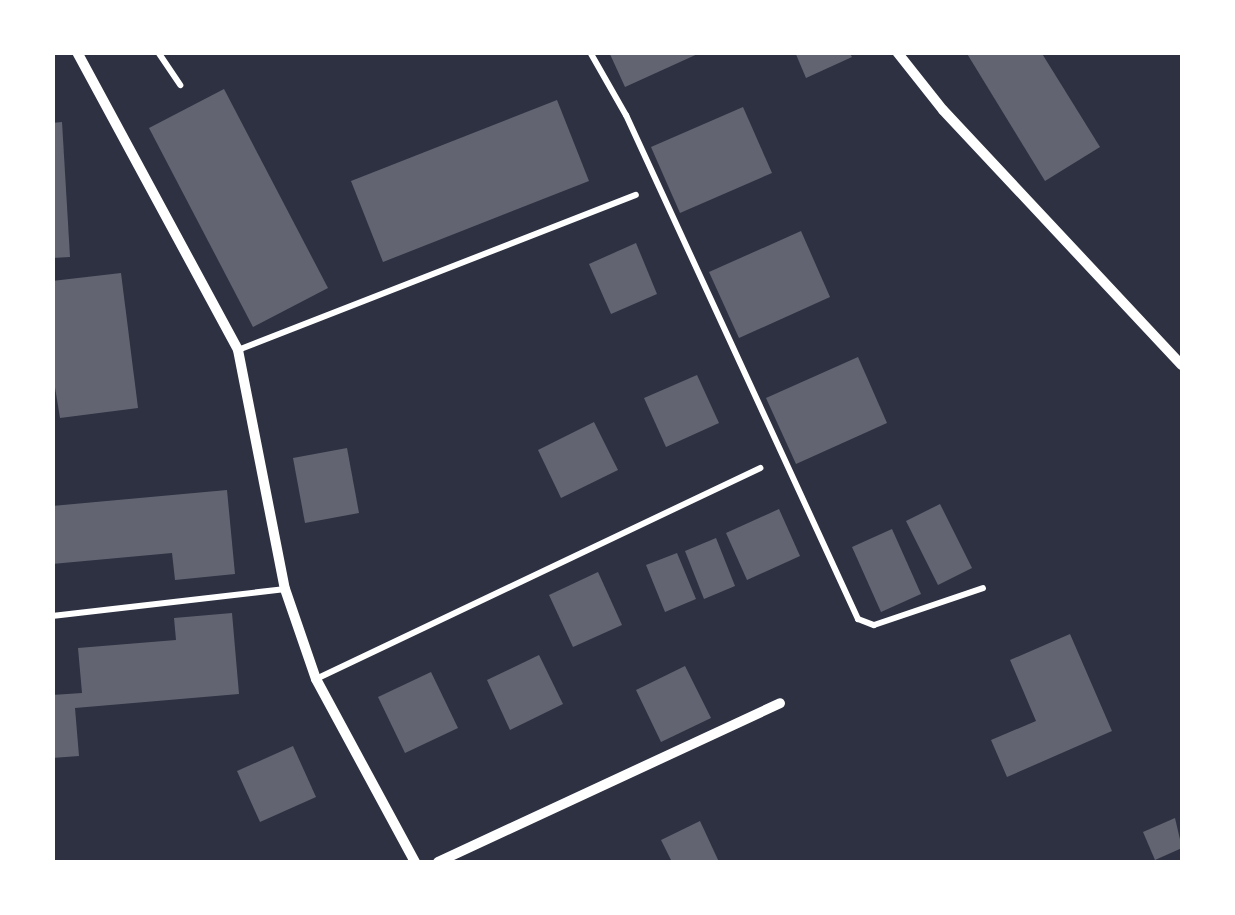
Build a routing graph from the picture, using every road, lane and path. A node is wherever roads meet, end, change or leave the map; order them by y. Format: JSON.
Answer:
{"nodes":[{"id":1,"x":77,"y":52,"type":"edge"},
{"id":2,"x":158,"y":52,"type":"edge"},
{"id":3,"x":590,"y":52,"type":"edge"},
{"id":4,"x":898,"y":52,"type":"edge"},
{"id":5,"x":180,"y":86,"type":"dead end"},
{"id":6,"x":636,"y":195,"type":"dead end"},
{"id":7,"x":238,"y":350,"type":"junction"},
{"id":8,"x":1182,"y":364,"type":"edge"},
{"id":9,"x":760,"y":468,"type":"dead end"},
{"id":10,"x":983,"y":588,"type":"dead end"},
{"id":11,"x":285,"y":589,"type":"junction"},
{"id":12,"x":52,"y":616,"type":"edge"},
{"id":13,"x":316,"y":678,"type":"junction"},
{"id":14,"x":780,"y":703,"type":"dead end"},
{"id":15,"x":416,"y":862,"type":"edge"},
{"id":16,"x":438,"y":862,"type":"edge"}],
"edges":[{"from":1,"to":7,"type":"street"},
{"from":2,"to":5,"type":"lane"},
{"from":3,"to":10,"type":"lane"},
{"from":4,"to":8,"type":"street"},
{"from":6,"to":7,"type":"lane"},
{"from":7,"to":11,"type":"street"},
{"from":9,"to":13,"type":"lane"},
{"from":11,"to":12,"type":"lane"},
{"from":11,"to":13,"type":"street"},
{"from":13,"to":15,"type":"street"},
{"from":14,"to":16,"type":"street"}]}
